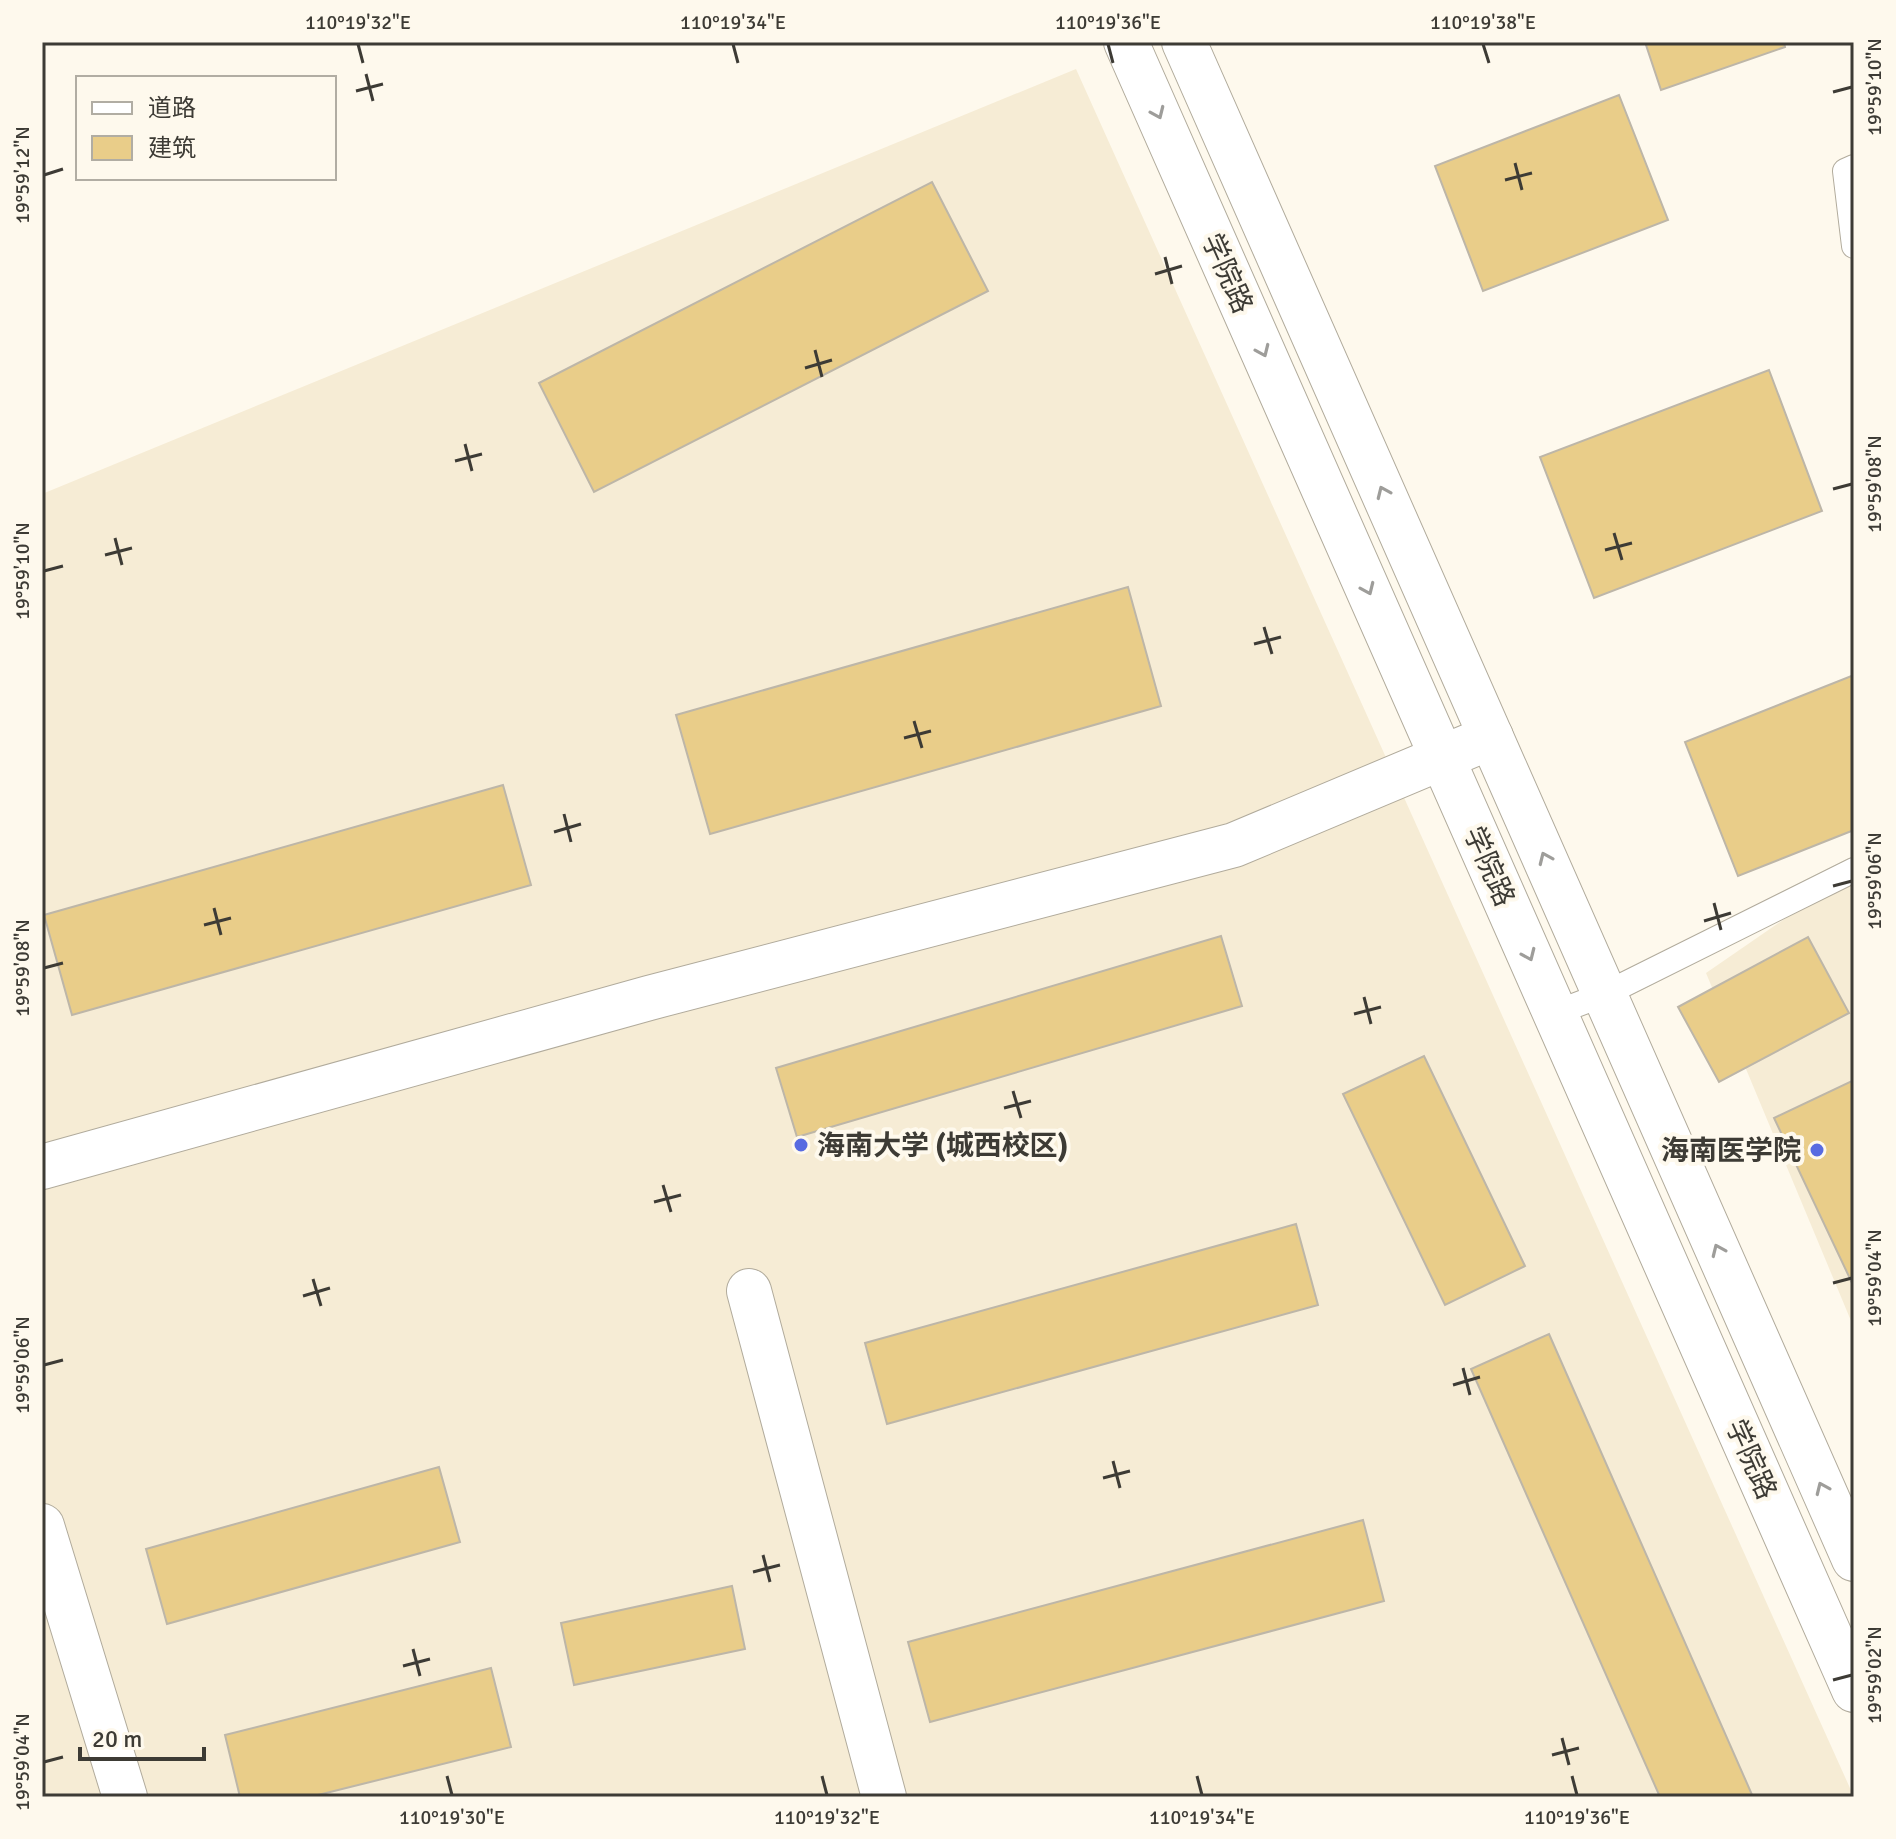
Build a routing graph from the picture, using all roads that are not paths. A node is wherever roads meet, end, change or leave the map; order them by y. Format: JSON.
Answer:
{"nodes":[{"id":1,"x":1126,"y":42,"type":"edge"},
{"id":2,"x":1184,"y":42,"type":"edge"},
{"id":3,"x":1854,"y":167,"type":"edge"},
{"id":4,"x":1854,"y":246,"type":"edge"},
{"id":5,"x":1491,"y":737,"type":"junction"},
{"id":6,"x":1442,"y":758,"type":"junction"},
{"id":7,"x":1854,"y":870,"type":"edge"},
{"id":8,"x":1605,"y":994,"type":"junction"},
{"id":9,"x":1555,"y":1013,"type":"junction"},
{"id":10,"x":42,"y":1167,"type":"edge"},
{"id":11,"x":749,"y":1291,"type":"dead end"},
{"id":12,"x":42,"y":1526,"type":"edge"},
{"id":13,"x":1854,"y":1559,"type":"edge"},
{"id":14,"x":1854,"y":1690,"type":"edge"},
{"id":15,"x":125,"y":1797,"type":"edge"},
{"id":16,"x":884,"y":1797,"type":"edge"}],
"edges":[{"from":1,"to":6,"type":"main road","name":"学院路","one_way":true},
{"from":5,"to":2,"type":"main road","name":"学院路","one_way":true},
{"from":3,"to":4,"type":"lane"},
{"from":5,"to":6,"type":"main road"},
{"from":8,"to":5,"type":"main road","name":"学院路","one_way":true},
{"from":6,"to":9,"type":"main road","name":"学院路","one_way":true},
{"from":6,"to":10,"type":"main road"},
{"from":7,"to":8,"type":"lane"},
{"from":8,"to":9,"type":"lane"},
{"from":13,"to":8,"type":"main road","name":"学院路","one_way":true},
{"from":9,"to":14,"type":"main road","name":"学院路"},
{"from":11,"to":16,"type":"main road"},
{"from":12,"to":15,"type":"main road"}]}
